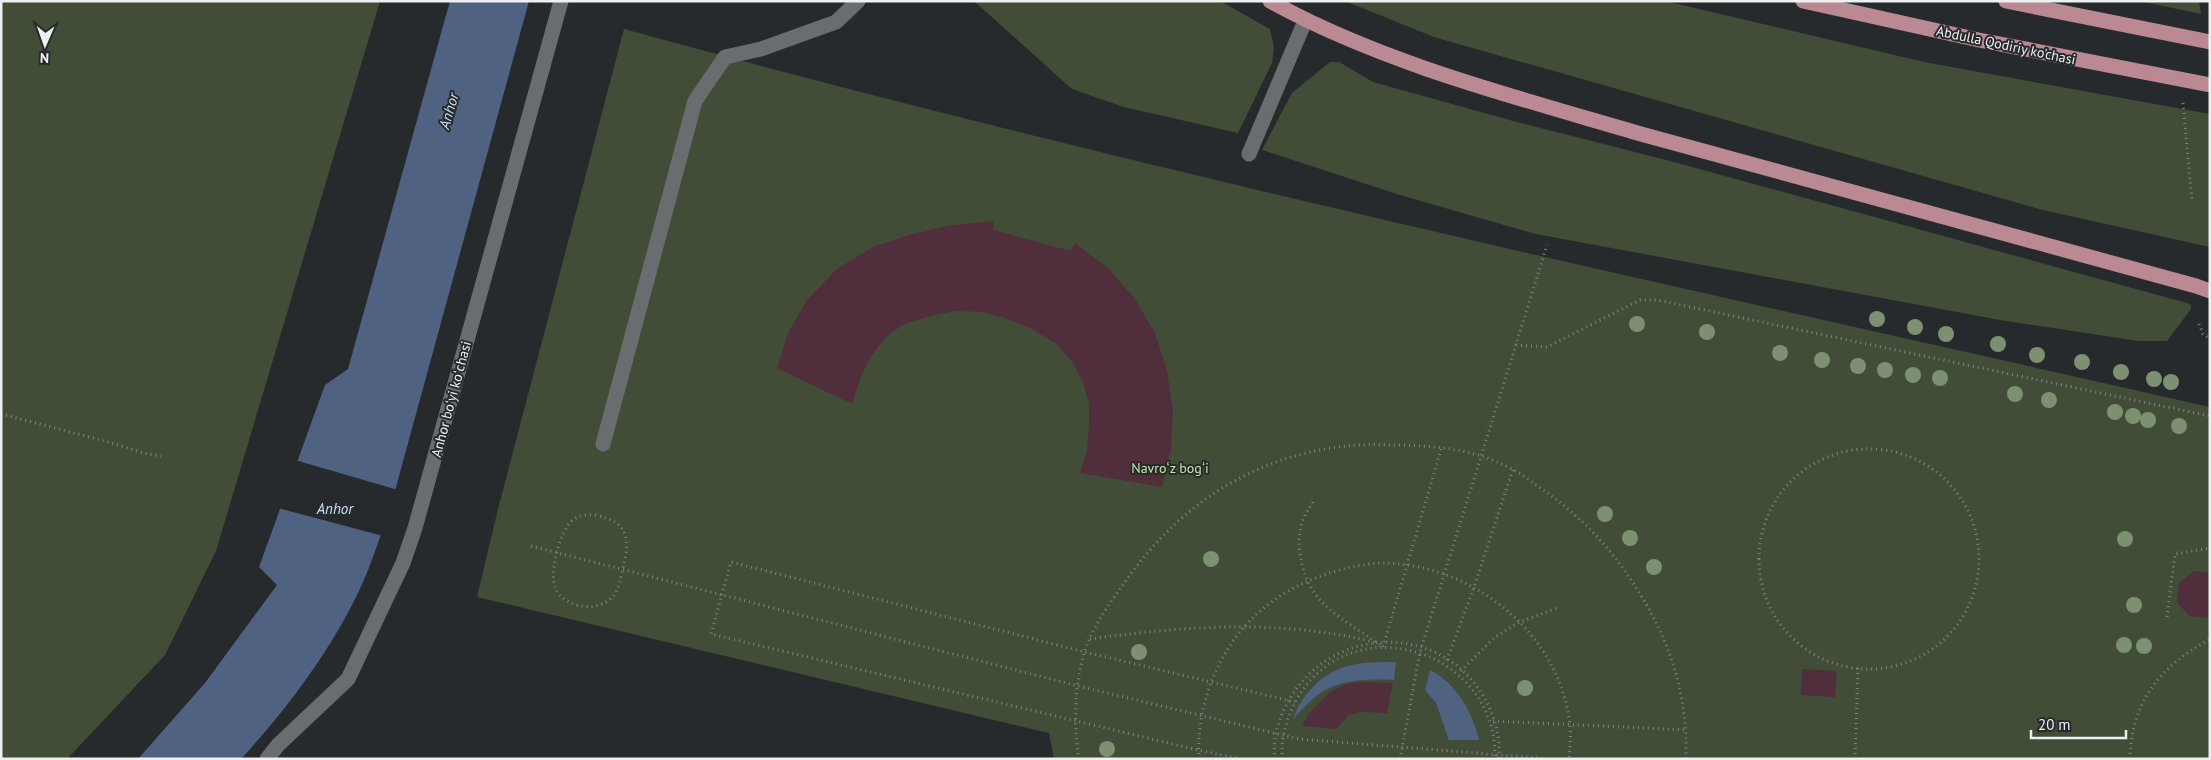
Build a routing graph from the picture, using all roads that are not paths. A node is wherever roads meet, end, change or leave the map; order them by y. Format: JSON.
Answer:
{"nodes":[{"id":1,"x":561,"y":1,"type":"edge"},
{"id":2,"x":858,"y":1,"type":"edge"},
{"id":3,"x":1270,"y":1,"type":"edge"},
{"id":4,"x":1803,"y":1,"type":"edge"},
{"id":5,"x":2006,"y":1,"type":"edge"},
{"id":6,"x":1305,"y":21,"type":"junction"},
{"id":7,"x":2210,"y":42,"type":"edge"},
{"id":8,"x":2210,"y":85,"type":"edge"},
{"id":9,"x":1249,"y":154,"type":"dead end"},
{"id":10,"x":2210,"y":291,"type":"edge"},
{"id":11,"x":603,"y":444,"type":"dead end"},
{"id":12,"x":267,"y":759,"type":"edge"}],
"edges":[{"from":1,"to":12,"type":"street","name":"Anhor boʻyi koʻchasi"},
{"from":2,"to":11,"type":"street"},
{"from":3,"to":6,"type":"main road"},
{"from":4,"to":8,"type":"main road","name":"Abdulla Qodiriy ko'chasi"},
{"from":5,"to":7,"type":"main road"},
{"from":6,"to":9,"type":"street"},
{"from":6,"to":10,"type":"main road"}]}
